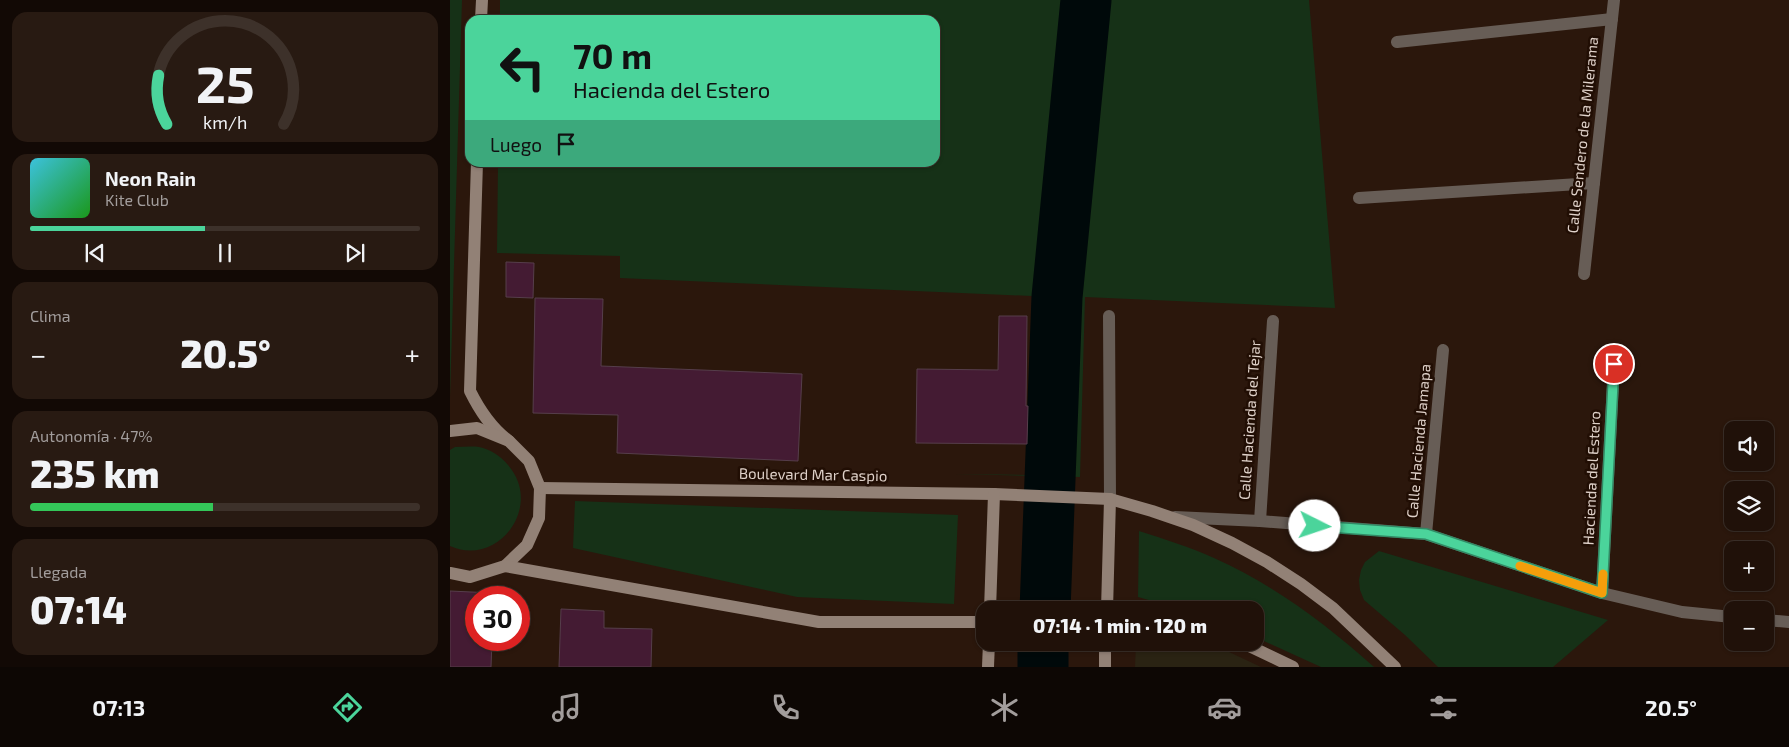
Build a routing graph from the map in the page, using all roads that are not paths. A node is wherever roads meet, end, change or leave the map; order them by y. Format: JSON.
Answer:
{"nodes":[{"id":1,"x":482,"y":0,"type":"edge"},
{"id":2,"x":1614,"y":0,"type":"edge"},
{"id":3,"x":481,"y":15,"type":"edge"},
{"id":4,"x":1612,"y":19,"type":"junction"},
{"id":5,"x":1397,"y":42,"type":"dead end"},
{"id":6,"x":477,"y":167,"type":"edge"},
{"id":7,"x":1594,"y":183,"type":"junction"},
{"id":8,"x":1359,"y":198,"type":"dead end"},
{"id":9,"x":1584,"y":274,"type":"dead end"},
{"id":10,"x":1109,"y":316,"type":"dead end"},
{"id":11,"x":1273,"y":321,"type":"dead end"},
{"id":12,"x":1443,"y":350,"type":"dead end"},
{"id":13,"x":1614,"y":364,"type":"dead end"},
{"id":14,"x":450,"y":430,"type":"edge"},
{"id":15,"x":509,"y":441,"type":"junction"},
{"id":16,"x":540,"y":488,"type":"junction"},
{"id":17,"x":994,"y":494,"type":"junction"},
{"id":18,"x":1110,"y":499,"type":"junction"},
{"id":19,"x":1172,"y":517,"type":"junction"},
{"id":20,"x":1260,"y":522,"type":"junction"},
{"id":21,"x":1426,"y":534,"type":"junction"},
{"id":22,"x":505,"y":566,"type":"junction"},
{"id":23,"x":450,"y":573,"type":"edge"},
{"id":24,"x":1602,"y":593,"type":"junction"},
{"id":25,"x":990,"y":601,"type":"edge"},
{"id":26,"x":1106,"y":601,"type":"edge"},
{"id":27,"x":1724,"y":616,"type":"edge"},
{"id":28,"x":1774,"y":621,"type":"edge"},
{"id":29,"x":976,"y":622,"type":"edge"},
{"id":30,"x":1789,"y":622,"type":"edge"},
{"id":31,"x":989,"y":651,"type":"edge"},
{"id":32,"x":1106,"y":651,"type":"edge"},
{"id":33,"x":1260,"y":651,"type":"edge"},
{"id":34,"x":988,"y":667,"type":"edge"},
{"id":35,"x":1105,"y":667,"type":"edge"},
{"id":36,"x":1293,"y":667,"type":"edge"},
{"id":37,"x":1395,"y":667,"type":"edge"}],
"edges":[{"from":1,"to":3,"type":"street"},
{"from":2,"to":4,"type":"street","name":"Calle Sendero de la Milerama"},
{"from":4,"to":5,"type":"street"},
{"from":4,"to":7,"type":"street","name":"Calle Sendero de la Milerama"},
{"from":6,"to":15,"type":"street"},
{"from":7,"to":8,"type":"street"},
{"from":7,"to":9,"type":"street","name":"Calle Sendero de la Milerama"},
{"from":10,"to":18,"type":"street"},
{"from":11,"to":20,"type":"street","name":"Calle Hacienda del Tejar"},
{"from":12,"to":21,"type":"street","name":"Calle Hacienda Jamapa"},
{"from":13,"to":24,"type":"street","name":"Hacienda del Estero"},
{"from":14,"to":15,"type":"street"},
{"from":15,"to":16,"type":"street"},
{"from":16,"to":17,"type":"street","name":"Boulevard Mar Caspio"},
{"from":16,"to":22,"type":"street"},
{"from":17,"to":18,"type":"street","name":"Boulevard Mar Caspio"},
{"from":17,"to":25,"type":"street"},
{"from":18,"to":19,"type":"street","name":"Boulevard Mar Caspio"},
{"from":18,"to":26,"type":"street"},
{"from":19,"to":20,"type":"street"},
{"from":19,"to":37,"type":"street","name":"Boulevard Mar Caspio"},
{"from":20,"to":21,"type":"street"},
{"from":21,"to":24,"type":"street"},
{"from":22,"to":23,"type":"street"},
{"from":22,"to":29,"type":"street"},
{"from":24,"to":27,"type":"street"},
{"from":28,"to":30,"type":"street"},
{"from":31,"to":34,"type":"street"},
{"from":32,"to":35,"type":"street"},
{"from":33,"to":36,"type":"street"}]}
